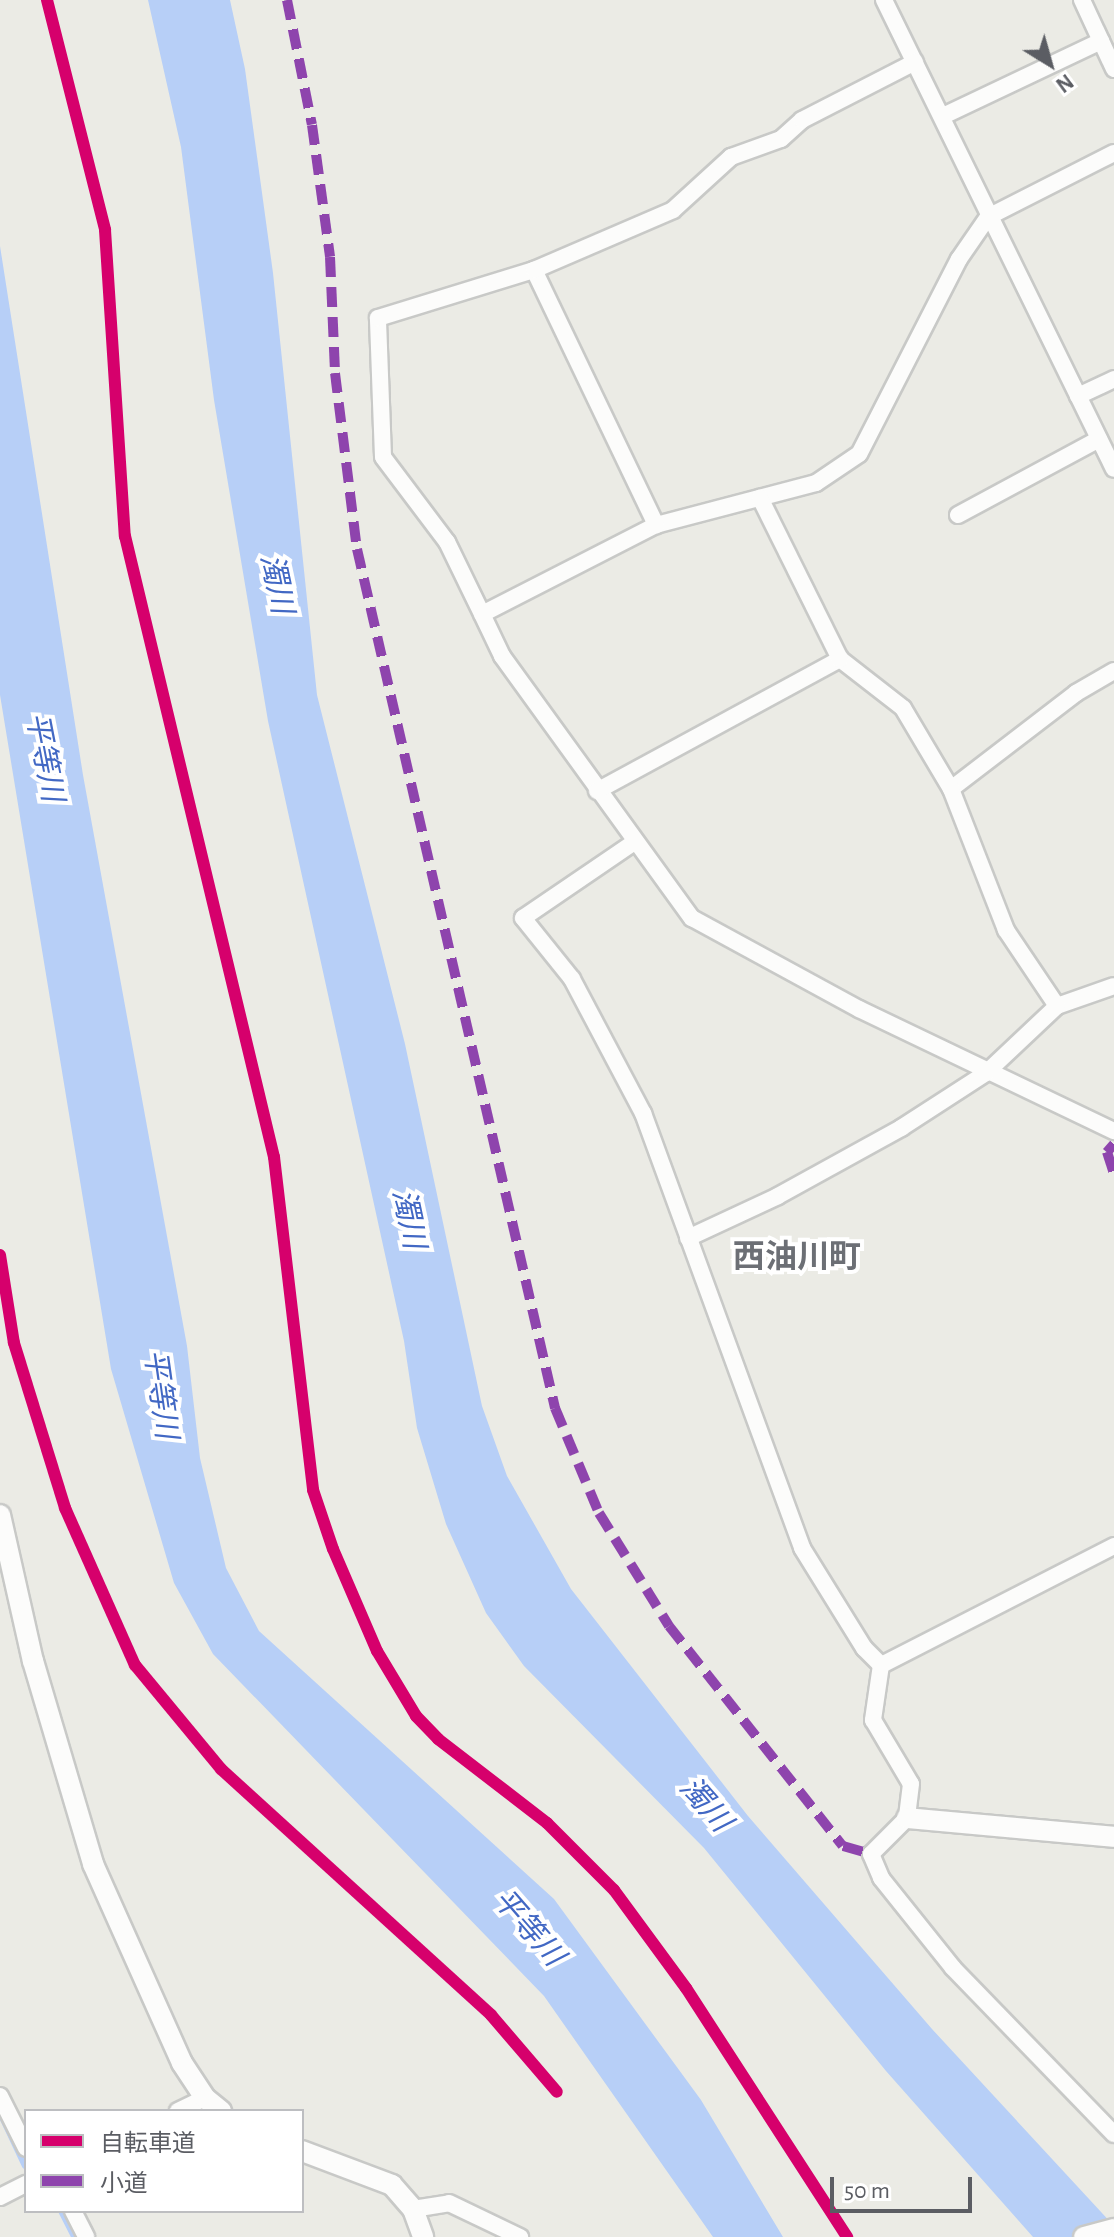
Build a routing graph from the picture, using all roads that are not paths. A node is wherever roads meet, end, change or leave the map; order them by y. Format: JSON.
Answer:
{"nodes":[{"id":1,"x":884,"y":0,"type":"edge"},
{"id":2,"x":1082,"y":0,"type":"edge"},
{"id":3,"x":1101,"y":41,"type":"junction"},
{"id":4,"x":915,"y":62,"type":"junction"},
{"id":5,"x":1114,"y":69,"type":"edge"},
{"id":6,"x":943,"y":116,"type":"junction"},
{"id":7,"x":1114,"y":153,"type":"edge"},
{"id":8,"x":988,"y":217,"type":"junction"},
{"id":9,"x":534,"y":270,"type":"junction"},
{"id":10,"x":1114,"y":379,"type":"edge"},
{"id":11,"x":1078,"y":396,"type":"junction"},
{"id":12,"x":1099,"y":439,"type":"junction"},
{"id":13,"x":1114,"y":469,"type":"edge"},
{"id":14,"x":760,"y":498,"type":"junction"},
{"id":15,"x":958,"y":515,"type":"dead end"},
{"id":16,"x":656,"y":525,"type":"junction"},
{"id":17,"x":482,"y":614,"type":"junction"},
{"id":18,"x":840,"y":659,"type":"junction"},
{"id":19,"x":1114,"y":671,"type":"edge"},
{"id":20,"x":951,"y":789,"type":"junction"},
{"id":21,"x":597,"y":791,"type":"junction"},
{"id":22,"x":633,"y":843,"type":"junction"},
{"id":23,"x":1114,"y":986,"type":"edge"},
{"id":24,"x":1057,"y":1006,"type":"junction"},
{"id":25,"x":986,"y":1073,"type":"junction"},
{"id":26,"x":1114,"y":1131,"type":"edge"},
{"id":27,"x":688,"y":1238,"type":"junction"},
{"id":28,"x":0,"y":1515,"type":"edge"},
{"id":29,"x":1114,"y":1546,"type":"edge"},
{"id":30,"x":881,"y":1665,"type":"junction"},
{"id":31,"x":907,"y":1818,"type":"junction"},
{"id":32,"x":1114,"y":1837,"type":"edge"},
{"id":33,"x":0,"y":2096,"type":"edge"},
{"id":34,"x":213,"y":2105,"type":"edge"},
{"id":35,"x":190,"y":2109,"type":"edge"},
{"id":36,"x":1114,"y":2134,"type":"edge"},
{"id":37,"x":24,"y":2144,"type":"edge"},
{"id":38,"x":304,"y":2152,"type":"edge"},
{"id":39,"x":24,"y":2185,"type":"edge"},
{"id":40,"x":0,"y":2197,"type":"edge"},
{"id":41,"x":413,"y":2209,"type":"junction"},
{"id":42,"x":74,"y":2213,"type":"edge"},
{"id":43,"x":1114,"y":2229,"type":"edge"},
{"id":44,"x":86,"y":2237,"type":"edge"},
{"id":45,"x":423,"y":2237,"type":"edge"},
{"id":46,"x":520,"y":2237,"type":"edge"},
{"id":47,"x":1084,"y":2237,"type":"edge"}],
"edges":[{"from":1,"to":4,"type":"street"},
{"from":2,"to":3,"type":"street"},
{"from":3,"to":5,"type":"street"},
{"from":3,"to":6,"type":"street"},
{"from":4,"to":6,"type":"street"},
{"from":4,"to":9,"type":"street"},
{"from":6,"to":8,"type":"street"},
{"from":7,"to":8,"type":"street"},
{"from":8,"to":11,"type":"street"},
{"from":8,"to":14,"type":"street"},
{"from":9,"to":16,"type":"street"},
{"from":9,"to":17,"type":"street"},
{"from":10,"to":11,"type":"street"},
{"from":11,"to":12,"type":"street"},
{"from":12,"to":13,"type":"street"},
{"from":12,"to":15,"type":"street"},
{"from":14,"to":16,"type":"street"},
{"from":14,"to":18,"type":"street"},
{"from":16,"to":17,"type":"street"},
{"from":17,"to":21,"type":"street"},
{"from":18,"to":20,"type":"street"},
{"from":18,"to":21,"type":"street"},
{"from":19,"to":20,"type":"street"},
{"from":20,"to":24,"type":"street"},
{"from":21,"to":22,"type":"street"},
{"from":22,"to":25,"type":"street"},
{"from":22,"to":27,"type":"street"},
{"from":23,"to":24,"type":"street"},
{"from":24,"to":25,"type":"street"},
{"from":25,"to":26,"type":"street"},
{"from":25,"to":27,"type":"street"},
{"from":27,"to":30,"type":"street"},
{"from":28,"to":34,"type":"street"},
{"from":29,"to":30,"type":"street"},
{"from":30,"to":31,"type":"street"},
{"from":31,"to":32,"type":"street"},
{"from":31,"to":36,"type":"street"},
{"from":33,"to":37,"type":"street"},
{"from":34,"to":35,"type":"street"},
{"from":38,"to":41,"type":"street"},
{"from":39,"to":40,"type":"street"},
{"from":41,"to":45,"type":"street"},
{"from":41,"to":46,"type":"street"},
{"from":42,"to":44,"type":"street"},
{"from":43,"to":47,"type":"street"}]}
